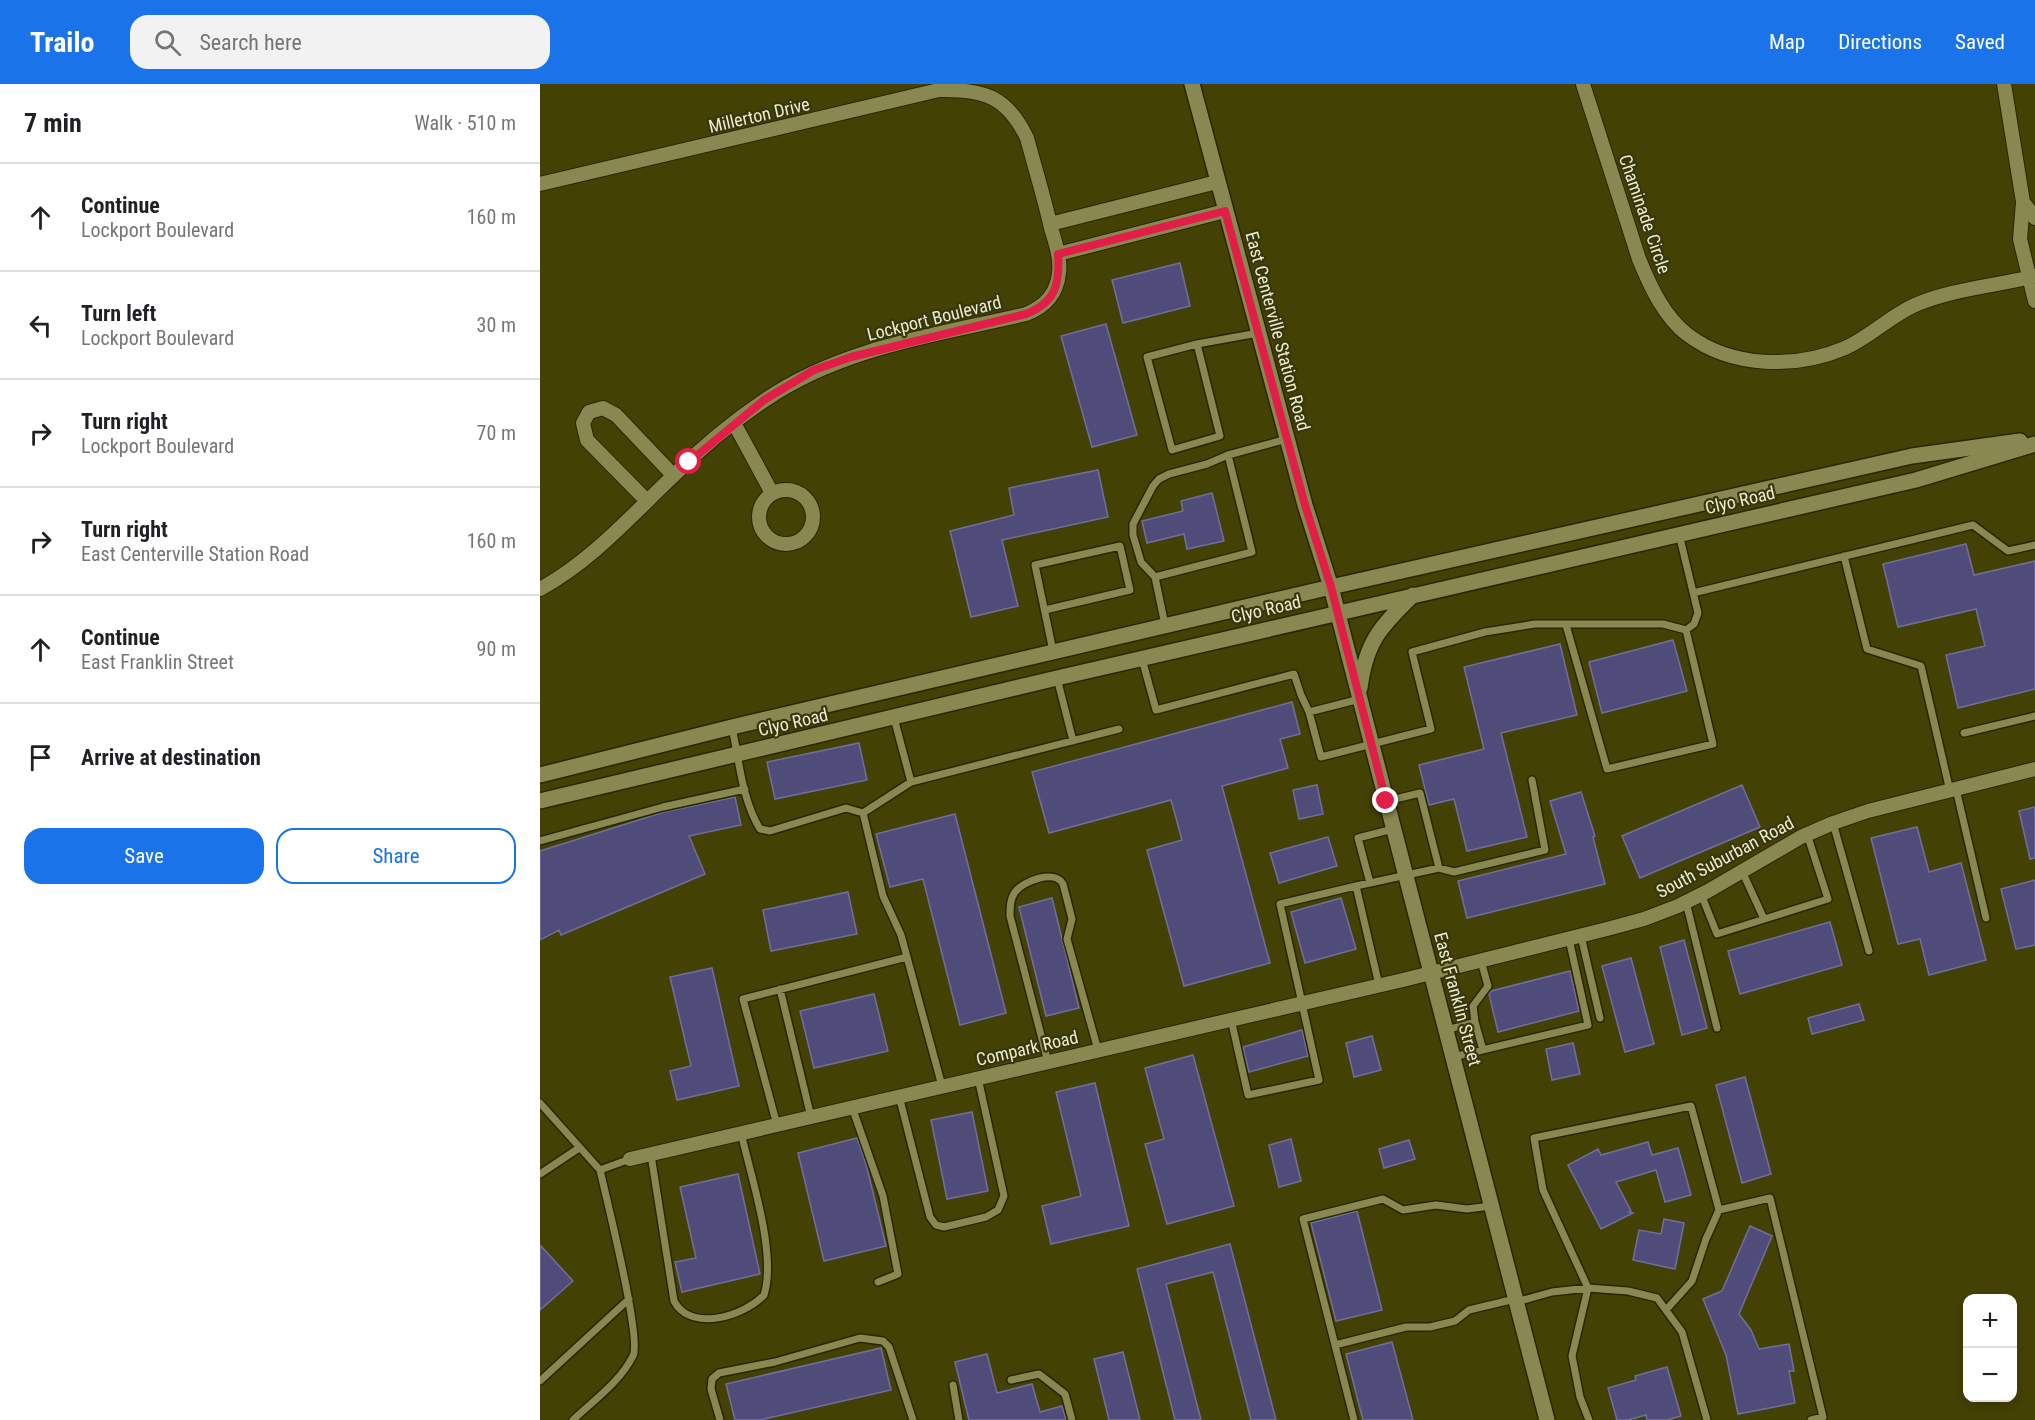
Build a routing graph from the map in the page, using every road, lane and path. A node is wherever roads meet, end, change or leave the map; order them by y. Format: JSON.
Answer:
{"nodes":[{"id":1,"x":1192,"y":84,"type":"edge"},
{"id":2,"x":1583,"y":84,"type":"edge"},
{"id":3,"x":2004,"y":84,"type":"edge"},
{"id":4,"x":1217,"y":182,"type":"junction"},
{"id":5,"x":540,"y":184,"type":"edge"},
{"id":6,"x":2023,"y":202,"type":"junction"},
{"id":7,"x":1225,"y":211,"type":"junction"},
{"id":8,"x":2035,"y":218,"type":"edge"},
{"id":9,"x":1050,"y":224,"type":"junction"},
{"id":10,"x":1058,"y":254,"type":"junction"},
{"id":11,"x":2032,"y":277,"type":"edge"},
{"id":12,"x":2035,"y":301,"type":"edge"},
{"id":13,"x":1258,"y":333,"type":"junction"},
{"id":14,"x":1197,"y":344,"type":"junction"},
{"id":15,"x":734,"y":423,"type":"junction"},
{"id":16,"x":1287,"y":439,"type":"junction"},
{"id":17,"x":2035,"y":439,"type":"edge"},
{"id":18,"x":2035,"y":444,"type":"edge"},
{"id":19,"x":1228,"y":455,"type":"junction"},
{"id":20,"x":673,"y":475,"type":"junction"},
{"id":21,"x":772,"y":493,"type":"junction"},
{"id":22,"x":647,"y":501,"type":"junction"},
{"id":23,"x":1679,"y":534,"type":"junction"},
{"id":24,"x":2035,"y":545,"type":"edge"},
{"id":25,"x":1844,"y":556,"type":"junction"},
{"id":26,"x":1155,"y":577,"type":"junction"},
{"id":27,"x":1331,"y":587,"type":"junction"},
{"id":28,"x":540,"y":589,"type":"edge"},
{"id":29,"x":1693,"y":593,"type":"junction"},
{"id":30,"x":1413,"y":595,"type":"junction"},
{"id":31,"x":1045,"y":610,"type":"junction"},
{"id":32,"x":1337,"y":612,"type":"junction"},
{"id":33,"x":1165,"y":625,"type":"junction"},
{"id":34,"x":1566,"y":625,"type":"junction"},
{"id":35,"x":1686,"y":630,"type":"junction"},
{"id":36,"x":1053,"y":651,"type":"junction"},
{"id":37,"x":1143,"y":659,"type":"junction"},
{"id":38,"x":1057,"y":678,"type":"junction"},
{"id":39,"x":1359,"y":697,"type":"junction"},
{"id":40,"x":1309,"y":712,"type":"junction"},
{"id":41,"x":2035,"y":716,"type":"edge"},
{"id":42,"x":894,"y":718,"type":"junction"},
{"id":43,"x":732,"y":727,"type":"junction"},
{"id":44,"x":1119,"y":729,"type":"dead end"},
{"id":45,"x":1964,"y":733,"type":"dead end"},
{"id":46,"x":1072,"y":741,"type":"junction"},
{"id":47,"x":1371,"y":744,"type":"junction"},
{"id":48,"x":738,"y":755,"type":"junction"},
{"id":49,"x":2035,"y":769,"type":"edge"},
{"id":50,"x":540,"y":775,"type":"edge"},
{"id":51,"x":1532,"y":780,"type":"dead end"},
{"id":52,"x":911,"y":782,"type":"junction"},
{"id":53,"x":745,"y":789,"type":"junction"},
{"id":54,"x":1953,"y":790,"type":"junction"},
{"id":55,"x":540,"y":801,"type":"edge"},
{"id":56,"x":1386,"y":801,"type":"junction"},
{"id":57,"x":863,"y":813,"type":"junction"},
{"id":58,"x":1833,"y":823,"type":"junction"},
{"id":59,"x":1393,"y":829,"type":"junction"},
{"id":60,"x":1807,"y":834,"type":"junction"},
{"id":61,"x":540,"y":841,"type":"edge"},
{"id":62,"x":1439,"y":868,"type":"junction"},
{"id":63,"x":1742,"y":871,"type":"junction"},
{"id":64,"x":1406,"y":876,"type":"junction"},
{"id":65,"x":1370,"y":883,"type":"junction"},
{"id":66,"x":1356,"y":886,"type":"junction"},
{"id":67,"x":1701,"y":894,"type":"junction"},
{"id":68,"x":1686,"y":902,"type":"junction"},
{"id":69,"x":1986,"y":918,"type":"dead end"},
{"id":70,"x":1764,"y":920,"type":"junction"},
{"id":71,"x":1575,"y":937,"type":"junction"},
{"id":72,"x":1869,"y":951,"type":"dead end"},
{"id":73,"x":907,"y":957,"type":"junction"},
{"id":74,"x":1480,"y":961,"type":"junction"},
{"id":75,"x":1431,"y":973,"type":"junction"},
{"id":76,"x":1379,"y":985,"type":"junction"},
{"id":77,"x":780,"y":989,"type":"junction"},
{"id":78,"x":1303,"y":1002,"type":"junction"},
{"id":79,"x":1600,"y":1018,"type":"dead end"},
{"id":80,"x":1231,"y":1019,"type":"junction"},
{"id":81,"x":1475,"y":1022,"type":"junction"},
{"id":82,"x":1717,"y":1028,"type":"dead end"},
{"id":83,"x":1446,"y":1030,"type":"junction"},
{"id":84,"x":1098,"y":1050,"type":"junction"},
{"id":85,"x":1483,"y":1050,"type":"junction"},
{"id":86,"x":1453,"y":1057,"type":"junction"},
{"id":87,"x":1048,"y":1062,"type":"junction"},
{"id":88,"x":978,"y":1078,"type":"junction"},
{"id":89,"x":942,"y":1086,"type":"junction"},
{"id":90,"x":899,"y":1096,"type":"junction"},
{"id":91,"x":540,"y":1102,"type":"edge"},
{"id":92,"x":852,"y":1107,"type":"junction"},
{"id":93,"x":811,"y":1117,"type":"junction"},
{"id":94,"x":777,"y":1125,"type":"junction"},
{"id":95,"x":741,"y":1133,"type":"junction"},
{"id":96,"x":579,"y":1148,"type":"junction"},
{"id":97,"x":651,"y":1155,"type":"junction"},
{"id":98,"x":630,"y":1160,"type":"joint"},
{"id":99,"x":600,"y":1170,"type":"junction"},
{"id":100,"x":540,"y":1174,"type":"edge"},
{"id":101,"x":1491,"y":1206,"type":"junction"},
{"id":102,"x":1719,"y":1210,"type":"junction"},
{"id":103,"x":878,"y":1282,"type":"dead end"},
{"id":104,"x":1587,"y":1288,"type":"junction"},
{"id":105,"x":629,"y":1299,"type":"junction"},
{"id":106,"x":1516,"y":1300,"type":"junction"},
{"id":107,"x":1666,"y":1310,"type":"junction"},
{"id":108,"x":1335,"y":1345,"type":"junction"},
{"id":109,"x":1011,"y":1380,"type":"dead end"},
{"id":110,"x":540,"y":1381,"type":"edge"},
{"id":111,"x":953,"y":1385,"type":"dead end"},
{"id":112,"x":573,"y":1420,"type":"edge"},
{"id":113,"x":720,"y":1420,"type":"edge"},
{"id":114,"x":913,"y":1420,"type":"edge"},
{"id":115,"x":959,"y":1420,"type":"edge"},
{"id":116,"x":1072,"y":1420,"type":"edge"},
{"id":117,"x":1354,"y":1420,"type":"edge"},
{"id":118,"x":1547,"y":1420,"type":"edge"},
{"id":119,"x":1589,"y":1420,"type":"edge"},
{"id":120,"x":1707,"y":1420,"type":"edge"},
{"id":121,"x":1811,"y":1420,"type":"edge"}],
"edges":[{"from":1,"to":4,"type":"street","name":"East Centerville Station Road"},
{"from":2,"to":11,"type":"street","name":"Chaminade Circle"},
{"from":3,"to":6,"type":"street"},
{"from":4,"to":7,"type":"street","name":"East Centerville Station Road"},
{"from":4,"to":9,"type":"street"},
{"from":5,"to":9,"type":"street","name":"Millerton Drive"},
{"from":6,"to":8,"type":"street"},
{"from":6,"to":11,"type":"street"},
{"from":7,"to":10,"type":"street"},
{"from":7,"to":13,"type":"street","name":"East Centerville Station Road"},
{"from":9,"to":10,"type":"street","name":"Millerton Drive"},
{"from":10,"to":15,"type":"street","name":"Lockport Boulevard"},
{"from":11,"to":12,"type":"street"},
{"from":13,"to":14,"type":"lane"},
{"from":13,"to":16,"type":"street","name":"East Centerville Station Road"},
{"from":14,"to":14,"type":"lane"},
{"from":15,"to":20,"type":"street","name":"Lockport Boulevard"},
{"from":15,"to":21,"type":"street"},
{"from":16,"to":19,"type":"lane"},
{"from":16,"to":27,"type":"street","name":"East Centerville Station Road"},
{"from":17,"to":27,"type":"street","name":"Clyo Road"},
{"from":18,"to":23,"type":"street","name":"Clyo Road"},
{"from":19,"to":26,"type":"lane"},
{"from":19,"to":26,"type":"lane"},
{"from":20,"to":22,"type":"street","name":"Lockport Boulevard"},
{"from":20,"to":22,"type":"street"},
{"from":21,"to":21,"type":"street"},
{"from":22,"to":28,"type":"street","name":"Lockport Boulevard"},
{"from":23,"to":29,"type":"lane"},
{"from":23,"to":30,"type":"street","name":"Clyo Road"},
{"from":24,"to":25,"type":"lane"},
{"from":25,"to":29,"type":"lane"},
{"from":25,"to":54,"type":"lane"},
{"from":26,"to":33,"type":"lane"},
{"from":27,"to":32,"type":"street","name":"East Franklin Street"},
{"from":27,"to":33,"type":"street","name":"Clyo Road"},
{"from":29,"to":35,"type":"lane"},
{"from":30,"to":32,"type":"street","name":"Clyo Road"},
{"from":30,"to":39,"type":"street"},
{"from":31,"to":31,"type":"lane"},
{"from":31,"to":36,"type":"lane"},
{"from":32,"to":37,"type":"street","name":"Clyo Road"},
{"from":32,"to":39,"type":"street","name":"East Franklin Street"},
{"from":33,"to":36,"type":"street","name":"Clyo Road"},
{"from":34,"to":35,"type":"lane"},
{"from":34,"to":35,"type":"lane"},
{"from":34,"to":47,"type":"lane"},
{"from":36,"to":43,"type":"street","name":"Clyo Road"},
{"from":37,"to":38,"type":"street","name":"Clyo Road"},
{"from":37,"to":40,"type":"lane"},
{"from":38,"to":42,"type":"street","name":"Clyo Road"},
{"from":38,"to":46,"type":"lane"},
{"from":39,"to":40,"type":"lane"},
{"from":39,"to":47,"type":"street","name":"East Franklin Street"},
{"from":40,"to":47,"type":"lane"},
{"from":41,"to":45,"type":"lane"},
{"from":42,"to":48,"type":"street","name":"Clyo Road"},
{"from":42,"to":52,"type":"lane"},
{"from":43,"to":48,"type":"lane"},
{"from":43,"to":50,"type":"street","name":"Clyo Road"},
{"from":44,"to":46,"type":"lane"},
{"from":46,"to":52,"type":"lane"},
{"from":47,"to":56,"type":"street","name":"East Franklin Street"},
{"from":48,"to":53,"type":"lane"},
{"from":48,"to":55,"type":"street","name":"Clyo Road"},
{"from":49,"to":54,"type":"street","name":"South Suburban Road"},
{"from":51,"to":62,"type":"lane"},
{"from":52,"to":57,"type":"lane"},
{"from":53,"to":57,"type":"lane"},
{"from":53,"to":61,"type":"lane"},
{"from":54,"to":58,"type":"street","name":"South Suburban Road"},
{"from":54,"to":69,"type":"lane"},
{"from":56,"to":59,"type":"street","name":"East Franklin Street"},
{"from":56,"to":62,"type":"lane"},
{"from":57,"to":73,"type":"lane"},
{"from":58,"to":60,"type":"street","name":"South Suburban Road"},
{"from":58,"to":72,"type":"lane"},
{"from":59,"to":64,"type":"street","name":"East Franklin Street"},
{"from":59,"to":65,"type":"lane"},
{"from":60,"to":63,"type":"street","name":"South Suburban Road"},
{"from":60,"to":70,"type":"lane"},
{"from":62,"to":64,"type":"lane"},
{"from":63,"to":67,"type":"street","name":"South Suburban Road"},
{"from":63,"to":70,"type":"lane"},
{"from":64,"to":65,"type":"lane"},
{"from":64,"to":75,"type":"street","name":"East Franklin Street"},
{"from":65,"to":66,"type":"lane"},
{"from":66,"to":76,"type":"lane"},
{"from":66,"to":78,"type":"lane"},
{"from":67,"to":68,"type":"street","name":"South Suburban Road"},
{"from":67,"to":70,"type":"lane"},
{"from":68,"to":71,"type":"street","name":"South Suburban Road"},
{"from":68,"to":82,"type":"lane"},
{"from":71,"to":74,"type":"street","name":"South Suburban Road"},
{"from":71,"to":79,"type":"lane"},
{"from":71,"to":85,"type":"lane"},
{"from":73,"to":77,"type":"lane"},
{"from":73,"to":89,"type":"lane"},
{"from":74,"to":75,"type":"street","name":"South Suburban Road"},
{"from":74,"to":81,"type":"lane"},
{"from":75,"to":76,"type":"street","name":"Compark Road"},
{"from":75,"to":83,"type":"street","name":"East Franklin Street"},
{"from":76,"to":78,"type":"street","name":"Compark Road"},
{"from":77,"to":93,"type":"lane"},
{"from":77,"to":94,"type":"lane"},
{"from":78,"to":80,"type":"street","name":"Compark Road"},
{"from":78,"to":80,"type":"lane"},
{"from":80,"to":84,"type":"street","name":"Compark Road"},
{"from":81,"to":83,"type":"lane"},
{"from":81,"to":85,"type":"lane"},
{"from":83,"to":86,"type":"street","name":"East Franklin Street"},
{"from":84,"to":87,"type":"street","name":"Compark Road"},
{"from":84,"to":87,"type":"lane"},
{"from":85,"to":86,"type":"lane"},
{"from":86,"to":101,"type":"street","name":"East Franklin Street"},
{"from":87,"to":88,"type":"street","name":"Compark Road"},
{"from":88,"to":89,"type":"street","name":"Compark Road"},
{"from":88,"to":90,"type":"lane"},
{"from":89,"to":90,"type":"street","name":"Compark Road"},
{"from":90,"to":92,"type":"street","name":"Compark Road"},
{"from":91,"to":96,"type":"lane"},
{"from":92,"to":93,"type":"street","name":"Compark Road"},
{"from":92,"to":103,"type":"lane"},
{"from":93,"to":94,"type":"street","name":"Compark Road"},
{"from":94,"to":95,"type":"street","name":"Compark Road"},
{"from":95,"to":97,"type":"street","name":"Compark Road"},
{"from":95,"to":97,"type":"lane"},
{"from":96,"to":99,"type":"lane"},
{"from":96,"to":100,"type":"lane"},
{"from":97,"to":98,"type":"street","name":"Compark Road"},
{"from":98,"to":99,"type":"lane"},
{"from":99,"to":105,"type":"lane"},
{"from":101,"to":106,"type":"street","name":"East Franklin Street"},
{"from":101,"to":108,"type":"lane"},
{"from":102,"to":104,"type":"lane"},
{"from":102,"to":107,"type":"lane"},
{"from":102,"to":121,"type":"lane"},
{"from":104,"to":106,"type":"lane"},
{"from":104,"to":107,"type":"lane"},
{"from":104,"to":119,"type":"lane"},
{"from":105,"to":110,"type":"lane"},
{"from":105,"to":112,"type":"lane"},
{"from":106,"to":108,"type":"lane"},
{"from":106,"to":118,"type":"street","name":"East Franklin Street"},
{"from":107,"to":120,"type":"lane"},
{"from":108,"to":117,"type":"lane"},
{"from":109,"to":116,"type":"lane"},
{"from":111,"to":115,"type":"lane"},
{"from":113,"to":114,"type":"lane"}]}
